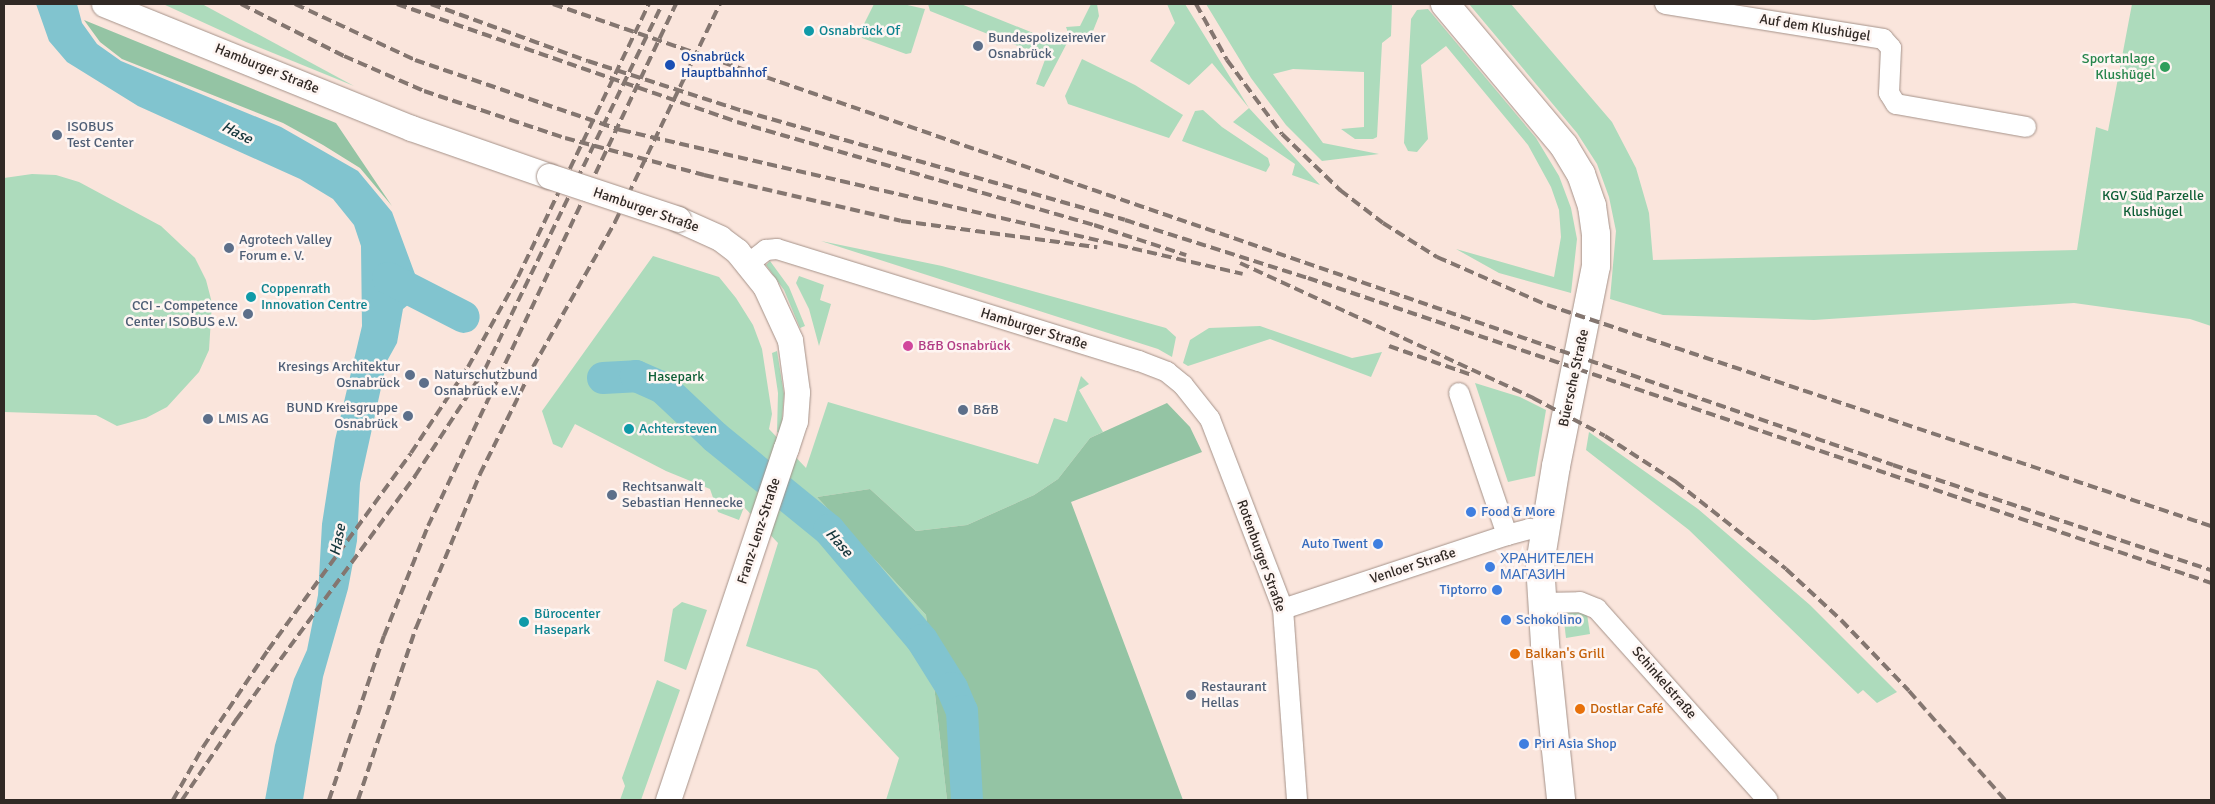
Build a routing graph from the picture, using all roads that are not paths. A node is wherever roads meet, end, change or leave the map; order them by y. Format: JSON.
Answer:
{"nodes":[{"id":1,"x":104,"y":4,"type":"edge"},
{"id":2,"x":1445,"y":4,"type":"edge"},
{"id":3,"x":1665,"y":4,"type":"edge"},
{"id":4,"x":2026,"y":127,"type":"dead end"},
{"id":5,"x":748,"y":264,"type":"junction"},
{"id":6,"x":1183,"y":385,"type":"joint"},
{"id":7,"x":1460,"y":393,"type":"dead end"},
{"id":8,"x":1544,"y":530,"type":"junction"},
{"id":9,"x":1507,"y":535,"type":"junction"},
{"id":10,"x":1541,"y":602,"type":"junction"},
{"id":11,"x":1283,"y":609,"type":"junction"},
{"id":12,"x":668,"y":800,"type":"edge"},
{"id":13,"x":1297,"y":800,"type":"edge"},
{"id":14,"x":1561,"y":800,"type":"edge"},
{"id":15,"x":1768,"y":800,"type":"edge"}],
"edges":[{"from":1,"to":5,"type":"street","name":"Hamburger Straße","bridge":true},
{"from":2,"to":8,"type":"main road","name":"Buersche Straße"},
{"from":3,"to":4,"type":"street","name":"Auf dem Klushügel"},
{"from":5,"to":6,"type":"street","name":"Hamburger Straße"},
{"from":5,"to":12,"type":"street","name":"Franz-Lenz-Straße"},
{"from":6,"to":11,"type":"street","name":"Rotenburger Straße"},
{"from":7,"to":9,"type":"street"},
{"from":8,"to":9,"type":"street","name":"Venloer Straße"},
{"from":8,"to":10,"type":"main road","name":"Buersche Straße"},
{"from":9,"to":11,"type":"street","name":"Venloer Straße"},
{"from":10,"to":14,"type":"main road","name":"Buersche Straße"},
{"from":10,"to":15,"type":"street","name":"Schinkelstraße"},
{"from":11,"to":13,"type":"street","name":"Rotenburger Straße"}]}
